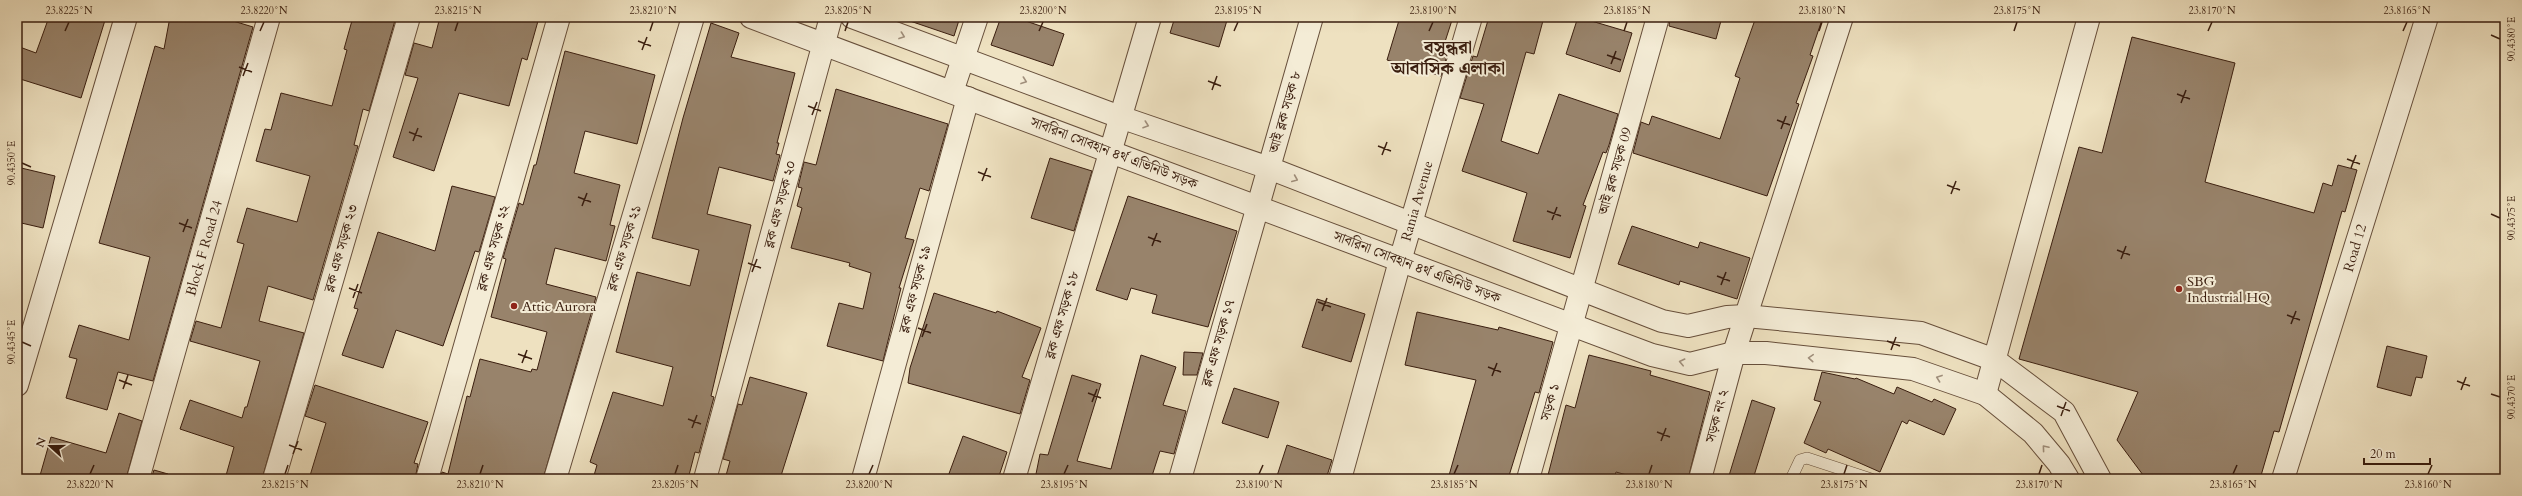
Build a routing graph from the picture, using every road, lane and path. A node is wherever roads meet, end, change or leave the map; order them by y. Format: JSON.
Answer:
{"nodes":[{"id":1,"x":116,"y":17,"type":"edge"},
{"id":2,"x":126,"y":17,"type":"edge"},
{"id":3,"x":269,"y":17,"type":"edge"},
{"id":4,"x":409,"y":17,"type":"edge"},
{"id":5,"x":559,"y":17,"type":"edge"},
{"id":6,"x":693,"y":17,"type":"edge"},
{"id":7,"x":751,"y":17,"type":"edge"},
{"id":8,"x":831,"y":17,"type":"edge"},
{"id":9,"x":852,"y":17,"type":"edge"},
{"id":10,"x":976,"y":17,"type":"edge"},
{"id":11,"x":1150,"y":17,"type":"edge"},
{"id":12,"x":1312,"y":17,"type":"edge"},
{"id":13,"x":1471,"y":17,"type":"edge"},
{"id":14,"x":1658,"y":17,"type":"edge"},
{"id":15,"x":1842,"y":17,"type":"edge"},
{"id":16,"x":2089,"y":17,"type":"edge"},
{"id":17,"x":2427,"y":17,"type":"edge"},
{"id":18,"x":824,"y":44,"type":"junction"},
{"id":19,"x":963,"y":58,"type":"junction"},
{"id":20,"x":960,"y":95,"type":"junction"},
{"id":21,"x":1120,"y":116,"type":"junction"},
{"id":22,"x":1110,"y":152,"type":"junction"},
{"id":23,"x":1269,"y":168,"type":"junction"},
{"id":24,"x":1256,"y":207,"type":"junction"},
{"id":25,"x":1410,"y":224,"type":"junction"},
{"id":26,"x":1400,"y":261,"type":"junction"},
{"id":27,"x":1581,"y":290,"type":"junction"},
{"id":28,"x":1746,"y":316,"type":"junction"},
{"id":29,"x":1572,"y":326,"type":"junction"},
{"id":30,"x":17,"y":349,"type":"edge"},
{"id":31,"x":1734,"y":354,"type":"junction"},
{"id":32,"x":1995,"y":360,"type":"junction"},
{"id":33,"x":17,"y":385,"type":"edge"},
{"id":34,"x":1985,"y":394,"type":"junction"},
{"id":35,"x":138,"y":479,"type":"edge"},
{"id":36,"x":274,"y":479,"type":"edge"},
{"id":37,"x":428,"y":479,"type":"edge"},
{"id":38,"x":555,"y":479,"type":"edge"},
{"id":39,"x":705,"y":479,"type":"edge"},
{"id":40,"x":863,"y":479,"type":"edge"},
{"id":41,"x":1014,"y":479,"type":"edge"},
{"id":42,"x":1180,"y":479,"type":"edge"},
{"id":43,"x":1340,"y":479,"type":"edge"},
{"id":44,"x":1528,"y":479,"type":"edge"},
{"id":45,"x":1700,"y":479,"type":"edge"},
{"id":46,"x":1791,"y":479,"type":"edge"},
{"id":47,"x":1871,"y":479,"type":"edge"},
{"id":48,"x":2068,"y":479,"type":"edge"},
{"id":49,"x":2100,"y":479,"type":"edge"},
{"id":50,"x":2282,"y":479,"type":"edge"}],
"edges":[{"from":1,"to":30,"type":"street"},
{"from":2,"to":33,"type":"street"},
{"from":3,"to":35,"type":"street","name":"Block F Road 24"},
{"from":4,"to":36,"type":"street","name":"ব্লক এফ সড়ক ২৩"},
{"from":5,"to":37,"type":"street","name":"ব্লক এফ সড়ক ২২"},
{"from":6,"to":38,"type":"street","name":"ব্লক এফ সড়ক ২১"},
{"from":7,"to":18,"type":"street","name":"সাবরিনা সোবহান ৪র্থ এভিনিউ সড়ক"},
{"from":8,"to":18,"type":"street","name":"ব্লক এফ সড়ক ২০"},
{"from":9,"to":19,"type":"street","one_way":true},
{"from":10,"to":19,"type":"street","name":"ব্লক এফ সড়ক ১৯"},
{"from":11,"to":21,"type":"street","name":"ব্লক এফ সড়ক ১৮"},
{"from":12,"to":23,"type":"street","name":"আই ব্লক সড়ক ৮"},
{"from":13,"to":25,"type":"street","name":"Rania Avenue"},
{"from":14,"to":27,"type":"street","name":"আই ব্লক সড়ক 09"},
{"from":15,"to":28,"type":"street","name":"সড়ক নং ২"},
{"from":16,"to":32,"type":"street"},
{"from":17,"to":50,"type":"street","name":"Road 12"},
{"from":18,"to":20,"type":"street","name":"সাবরিনা সোবহান ৪র্থ এভিনিউ সড়ক"},
{"from":18,"to":39,"type":"street","name":"ব্লক এফ সড়ক ২০"},
{"from":19,"to":20,"type":"street","name":"ব্লক এফ সড়ক ১৯"},
{"from":19,"to":21,"type":"street","one_way":true},
{"from":20,"to":22,"type":"street","name":"সাবরিনা সোবহান ৪র্থ এভিনিউ সড়ক"},
{"from":20,"to":40,"type":"street","name":"ব্লক এফ সড়ক ১৯"},
{"from":21,"to":22,"type":"street","name":"ব্লক এফ সড়ক ১৮"},
{"from":21,"to":23,"type":"street","one_way":true},
{"from":22,"to":24,"type":"street","name":"সাবরিনা সোবহান ৪র্থ এভিনিউ সড়ক"},
{"from":22,"to":41,"type":"street","name":"ব্লক এফ সড়ক ১৮"},
{"from":23,"to":24,"type":"street","name":"আই ব্লক সড়ক ৮"},
{"from":23,"to":25,"type":"street","one_way":true},
{"from":24,"to":26,"type":"street","name":"সাবরিনা সোবহান ৪র্থ এভিনিউ সড়ক"},
{"from":24,"to":42,"type":"street","name":"ব্লক এফ সড়ক ১৭"},
{"from":25,"to":26,"type":"street","name":"Rania Avenue"},
{"from":25,"to":27,"type":"street"},
{"from":26,"to":29,"type":"street","name":"সাবরিনা সোবহান ৪র্থ এভিনিউ সড়ক"},
{"from":26,"to":43,"type":"street","name":"Rania Avenue"},
{"from":27,"to":28,"type":"street"},
{"from":27,"to":29,"type":"street","name":"আই ব্লক সড়ক 09"},
{"from":28,"to":31,"type":"street","name":"সড়ক নং ২"},
{"from":28,"to":32,"type":"street"},
{"from":31,"to":29,"type":"street","name":"সাবরিনা সোবহান ৪র্থ এভিনিউ সড়ক","one_way":true},
{"from":29,"to":44,"type":"street","name":"সড়ক ১"},
{"from":34,"to":31,"type":"street","name":"সাবরিনা সোবহান ৪র্থ এভিনিউ সড়ক","one_way":true},
{"from":31,"to":45,"type":"street","name":"সড়ক নং ২"},
{"from":32,"to":34,"type":"street"},
{"from":32,"to":49,"type":"street"},
{"from":48,"to":34,"type":"street","name":"সাবরিনা সোবহান ৪র্থ এভিনিউ সড়ক","one_way":true},
{"from":46,"to":47,"type":"lane"}]}
